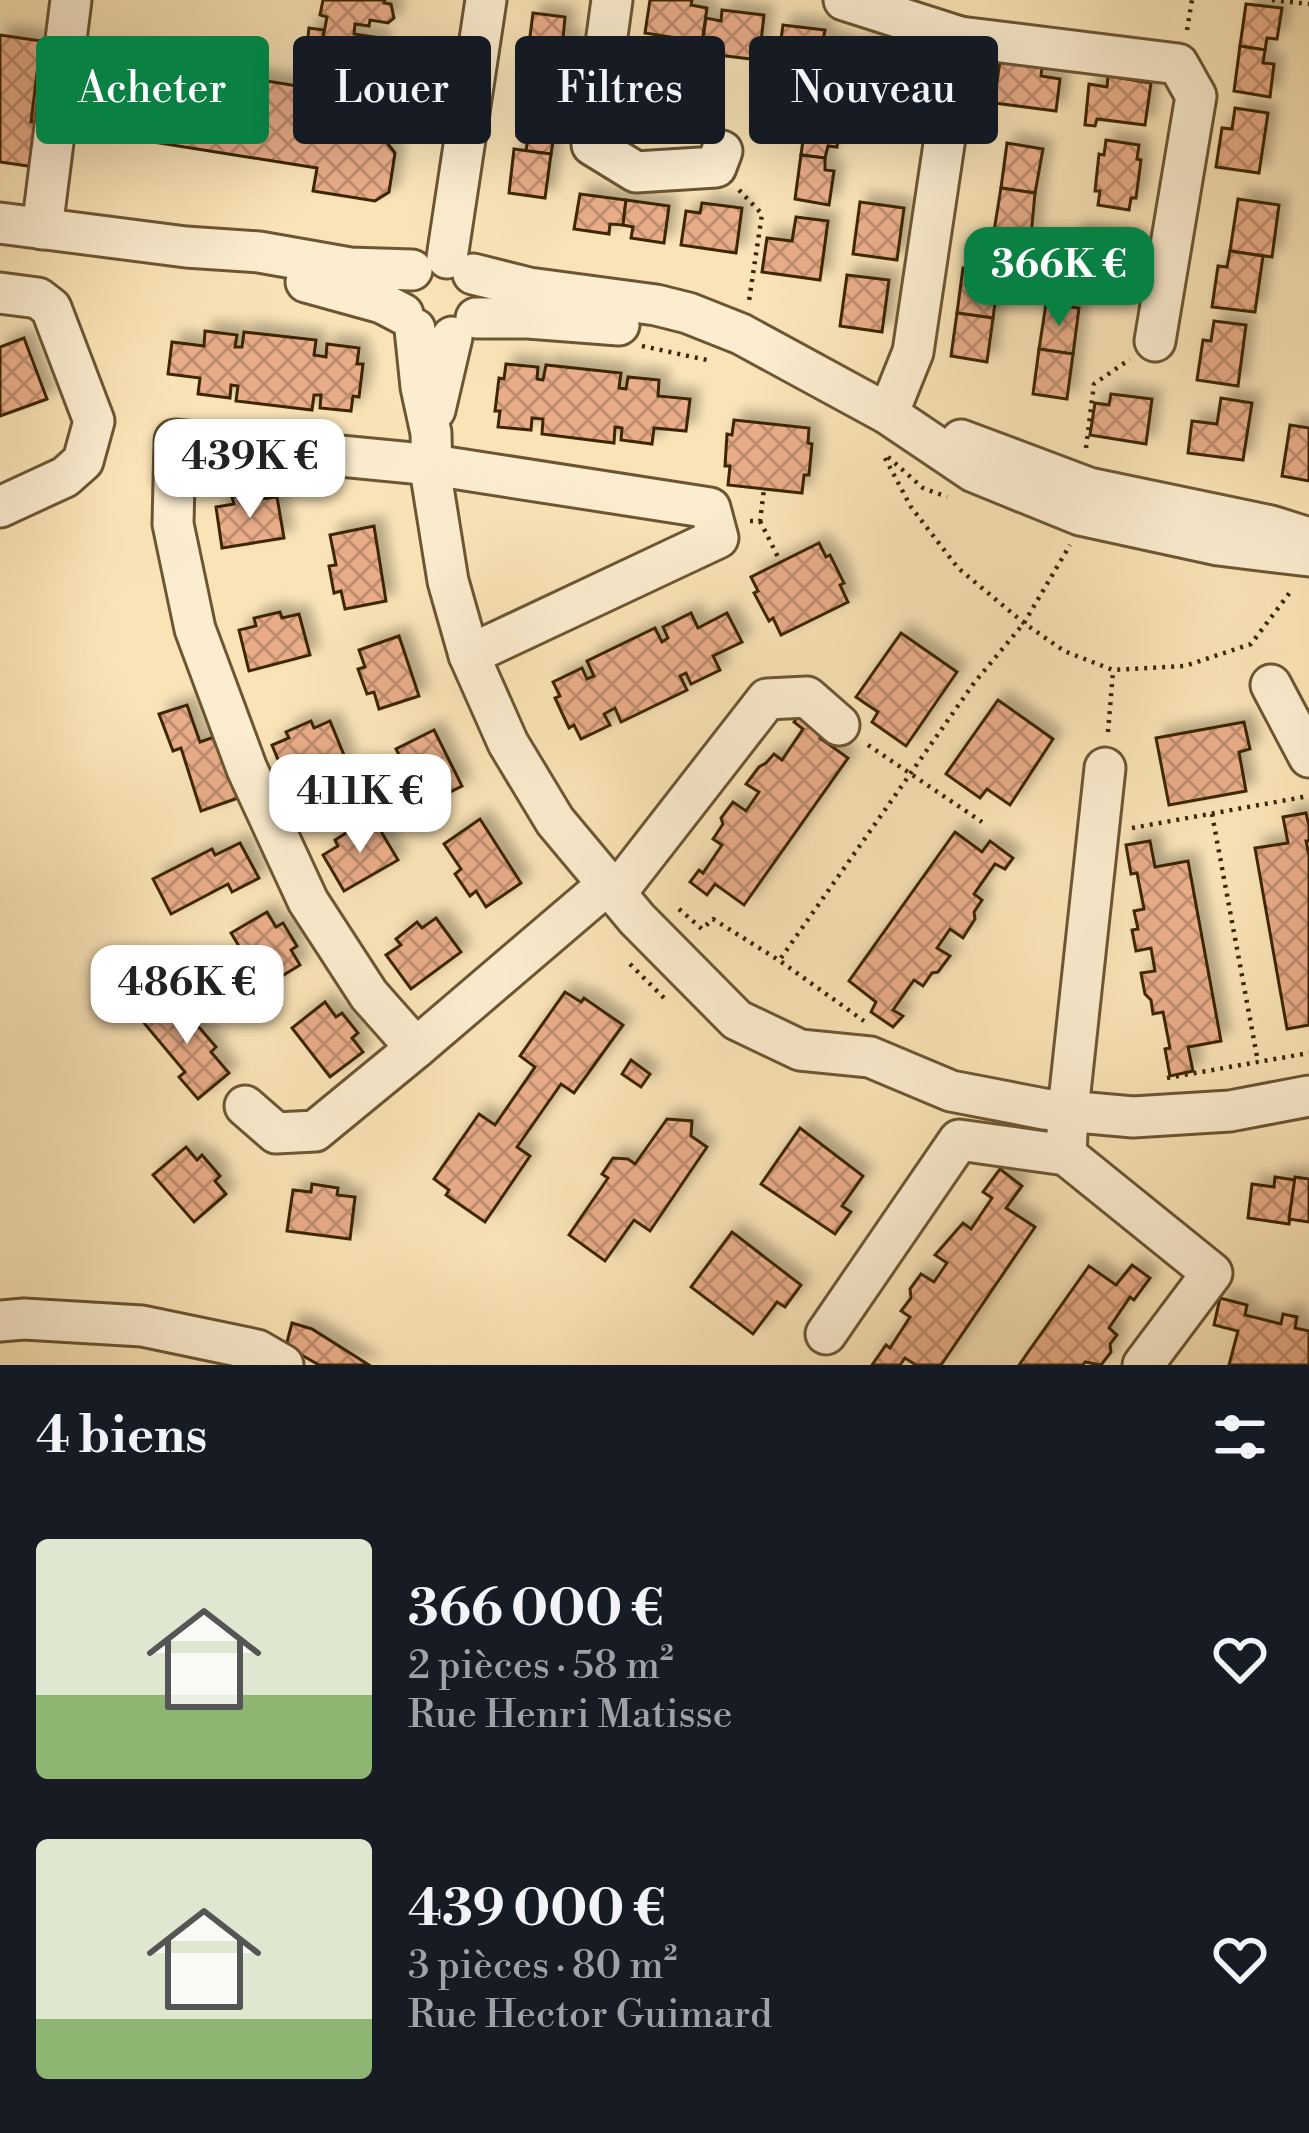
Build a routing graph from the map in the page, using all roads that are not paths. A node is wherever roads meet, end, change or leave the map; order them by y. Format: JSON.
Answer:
{"nodes":[{"id":1,"x":71,"y":0,"type":"edge"},
{"id":2,"x":487,"y":0,"type":"edge"},
{"id":3,"x":612,"y":0,"type":"edge"},
{"id":4,"x":844,"y":0,"type":"edge"},
{"id":5,"x":957,"y":36,"type":"edge"},
{"id":6,"x":998,"y":42,"type":"edge"},
{"id":7,"x":944,"y":144,"type":"edge"},
{"id":8,"x":719,"y":159,"type":"road end"},
{"id":9,"x":0,"y":223,"type":"edge"},
{"id":10,"x":43,"y":229,"type":"junction"},
{"id":11,"x":186,"y":247,"type":"junction"},
{"id":12,"x":444,"y":267,"type":"junction"},
{"id":13,"x":0,"y":293,"type":"edge"},
{"id":14,"x":436,"y":325,"type":"junction"},
{"id":15,"x":1155,"y":341,"type":"road end"},
{"id":16,"x":794,"y":365,"type":"junction"},
{"id":17,"x":888,"y":413,"type":"junction"},
{"id":18,"x":432,"y":449,"type":"junction"},
{"id":19,"x":1084,"y":502,"type":"junction"},
{"id":20,"x":0,"y":507,"type":"edge"},
{"id":21,"x":1309,"y":538,"type":"edge"},
{"id":22,"x":1300,"y":573,"type":"edge"},
{"id":23,"x":470,"y":655,"type":"junction"},
{"id":24,"x":1271,"y":685,"type":"dead end"},
{"id":25,"x":838,"y":725,"type":"road end"},
{"id":26,"x":1309,"y":757,"type":"edge"},
{"id":27,"x":1105,"y":768,"type":"road end"},
{"id":28,"x":612,"y":889,"type":"junction"},
{"id":29,"x":416,"y":1048,"type":"junction"},
{"id":30,"x":1309,"y":1096,"type":"edge"},
{"id":31,"x":245,"y":1106,"type":"dead end"},
{"id":32,"x":1068,"y":1111,"type":"junction"},
{"id":33,"x":1066,"y":1155,"type":"junction"},
{"id":34,"x":0,"y":1322,"type":"edge"},
{"id":35,"x":826,"y":1334,"type":"dead end"},
{"id":36,"x":283,"y":1365,"type":"edge"},
{"id":37,"x":1143,"y":1365,"type":"edge"}],
"edges":[{"from":1,"to":10,"type":"street"},
{"from":2,"to":12,"type":"street"},
{"from":3,"to":8,"type":"street"},
{"from":4,"to":5,"type":"street"},
{"from":6,"to":15,"type":"street"},
{"from":7,"to":17,"type":"street"},
{"from":9,"to":10,"type":"street"},
{"from":10,"to":11,"type":"street"},
{"from":11,"to":12,"type":"street"},
{"from":11,"to":14,"type":"street"},
{"from":12,"to":14,"type":"street"},
{"from":12,"to":14,"type":"street"},
{"from":12,"to":16,"type":"street"},
{"from":13,"to":20,"type":"street"},
{"from":14,"to":16,"type":"street"},
{"from":14,"to":18,"type":"street"},
{"from":16,"to":17,"type":"street"},
{"from":17,"to":19,"type":"street"},
{"from":18,"to":23,"type":"street"},
{"from":18,"to":23,"type":"street"},
{"from":18,"to":29,"type":"street"},
{"from":19,"to":21,"type":"street"},
{"from":19,"to":22,"type":"street"},
{"from":23,"to":28,"type":"street"},
{"from":24,"to":26,"type":"street"},
{"from":25,"to":28,"type":"street"},
{"from":27,"to":32,"type":"street"},
{"from":28,"to":29,"type":"street"},
{"from":28,"to":32,"type":"street"},
{"from":29,"to":31,"type":"street"},
{"from":30,"to":32,"type":"street"},
{"from":32,"to":33,"type":"street"},
{"from":33,"to":35,"type":"street"},
{"from":33,"to":37,"type":"street"},
{"from":34,"to":36,"type":"street"}]}
